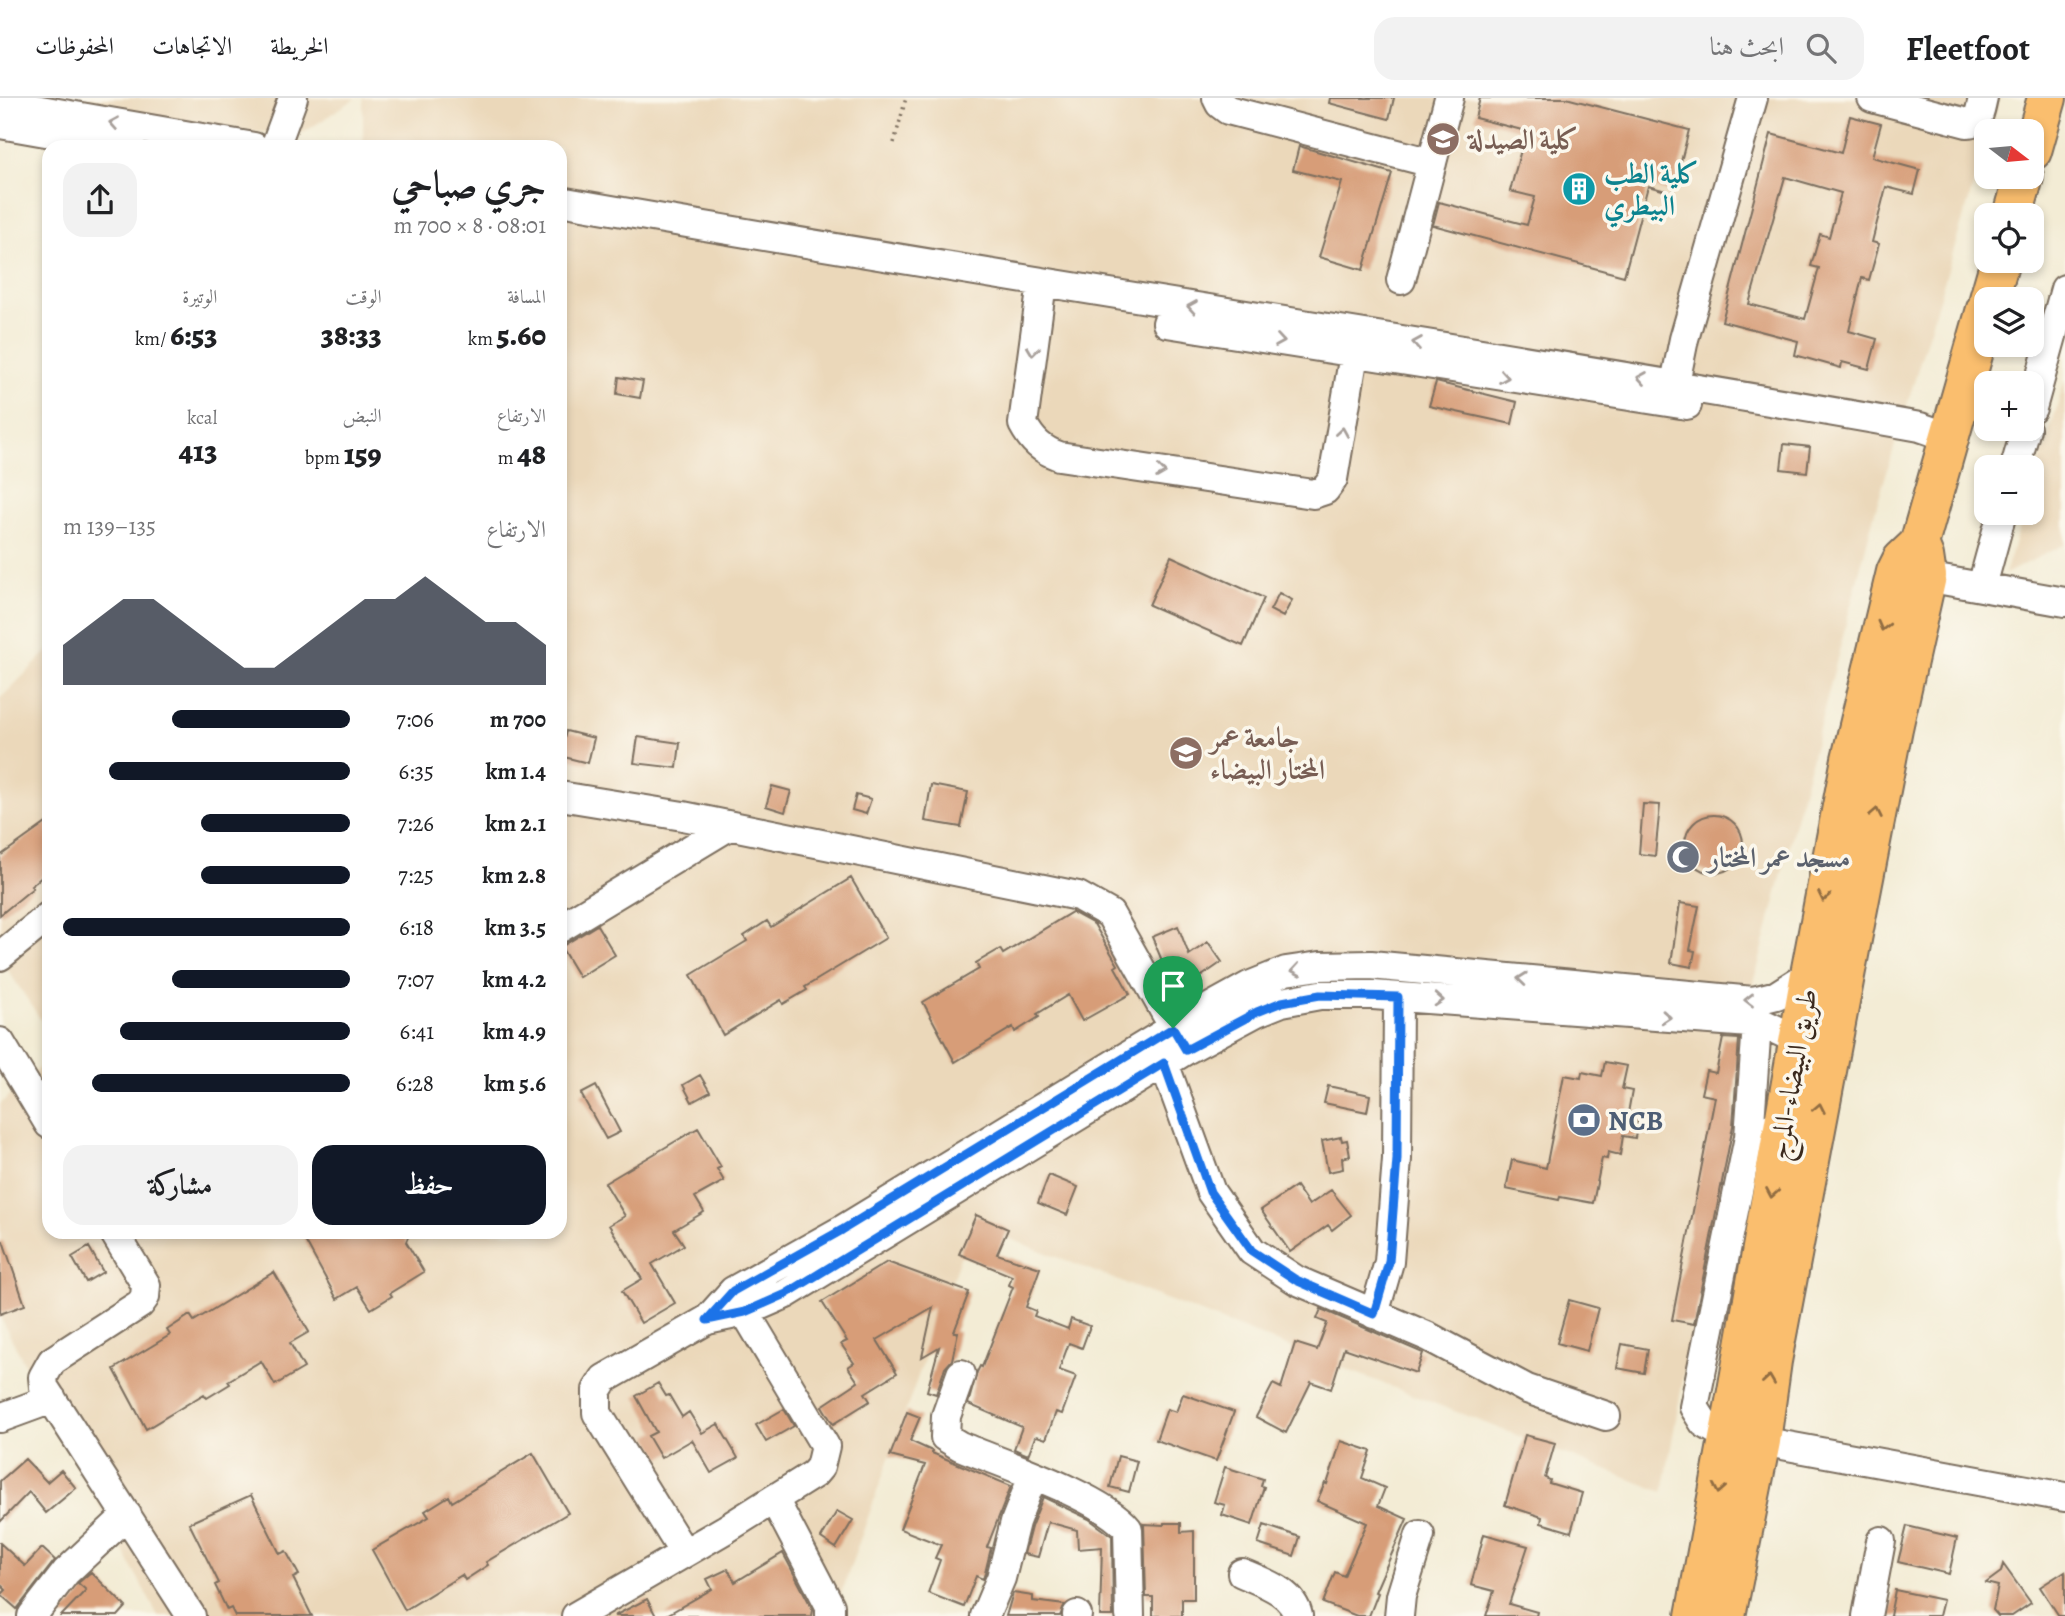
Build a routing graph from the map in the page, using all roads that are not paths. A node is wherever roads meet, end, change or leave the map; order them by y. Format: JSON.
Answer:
{"nodes":[{"id":1,"x":293,"y":98,"type":"edge"},
{"id":2,"x":1217,"y":98,"type":"edge"},
{"id":3,"x":1449,"y":98,"type":"edge"},
{"id":4,"x":1753,"y":98,"type":"edge"},
{"id":5,"x":1872,"y":98,"type":"edge"},
{"id":6,"x":1983,"y":98,"type":"edge"},
{"id":7,"x":2047,"y":98,"type":"edge"},
{"id":8,"x":0,"y":103,"type":"edge"},
{"id":9,"x":2041,"y":119,"type":"edge"},
{"id":10,"x":0,"y":124,"type":"edge"},
{"id":11,"x":91,"y":140,"type":"edge"},
{"id":12,"x":214,"y":140,"type":"edge"},
{"id":13,"x":278,"y":140,"type":"edge"},
{"id":14,"x":1432,"y":163,"type":"junction"},
{"id":15,"x":567,"y":202,"type":"edge"},
{"id":16,"x":567,"y":221,"type":"edge"},
{"id":17,"x":1401,"y":281,"type":"dead end"},
{"id":18,"x":2065,"y":289,"type":"edge"},
{"id":19,"x":1041,"y":292,"type":"junction"},
{"id":20,"x":1974,"y":351,"type":"edge"},
{"id":21,"x":1354,"y":354,"type":"junction"},
{"id":22,"x":2042,"y":371,"type":"edge"},
{"id":23,"x":1675,"y":383,"type":"junction"},
{"id":24,"x":1947,"y":445,"type":"junction"},
{"id":25,"x":1999,"y":525,"type":"edge"},
{"id":26,"x":1914,"y":564,"type":"junction"},
{"id":27,"x":1982,"y":586,"type":"junction"},
{"id":28,"x":2065,"y":602,"type":"edge"},
{"id":29,"x":567,"y":797,"type":"edge"},
{"id":30,"x":729,"y":826,"type":"junction"},
{"id":31,"x":42,"y":922,"type":"edge"},
{"id":32,"x":567,"y":924,"type":"edge"},
{"id":33,"x":0,"y":956,"type":"edge"},
{"id":34,"x":1810,"y":974,"type":"junction"},
{"id":35,"x":1398,"y":997,"type":"junction"},
{"id":36,"x":1757,"y":1024,"type":"junction"},
{"id":37,"x":1798,"y":1040,"type":"junction"},
{"id":38,"x":0,"y":1042,"type":"edge"},
{"id":39,"x":1175,"y":1047,"type":"junction"},
{"id":40,"x":42,"y":1112,"type":"edge"},
{"id":41,"x":1784,"y":1122,"type":"junction"},
{"id":42,"x":1749,"y":1136,"type":"junction"},
{"id":43,"x":118,"y":1239,"type":"edge"},
{"id":44,"x":739,"y":1302,"type":"junction"},
{"id":45,"x":1374,"y":1314,"type":"junction"},
{"id":46,"x":961,"y":1374,"type":"dead end"},
{"id":47,"x":52,"y":1399,"type":"junction"},
{"id":48,"x":1606,"y":1416,"type":"dead end"},
{"id":49,"x":0,"y":1418,"type":"edge"},
{"id":50,"x":1745,"y":1439,"type":"junction"},
{"id":51,"x":1033,"y":1476,"type":"junction"},
{"id":52,"x":2065,"y":1497,"type":"edge"},
{"id":53,"x":774,"y":1499,"type":"junction"},
{"id":54,"x":127,"y":1516,"type":"junction"},
{"id":55,"x":1420,"y":1535,"type":"dead end"},
{"id":56,"x":1881,"y":1541,"type":"dead end"},
{"id":57,"x":684,"y":1553,"type":"junction"},
{"id":58,"x":1242,"y":1573,"type":"dead end"},
{"id":59,"x":32,"y":1616,"type":"edge"},
{"id":60,"x":191,"y":1616,"type":"edge"},
{"id":61,"x":576,"y":1616,"type":"edge"},
{"id":62,"x":830,"y":1616,"type":"edge"},
{"id":63,"x":985,"y":1616,"type":"edge"},
{"id":64,"x":1130,"y":1616,"type":"edge"},
{"id":65,"x":1298,"y":1616,"type":"edge"},
{"id":66,"x":1399,"y":1616,"type":"edge"},
{"id":67,"x":1695,"y":1616,"type":"edge"},
{"id":68,"x":1726,"y":1616,"type":"edge"},
{"id":69,"x":1867,"y":1616,"type":"edge"}],
"edges":[{"from":1,"to":13,"type":"street"},
{"from":2,"to":14,"type":"street"},
{"from":3,"to":14,"type":"street"},
{"from":4,"to":23,"type":"street"},
{"from":5,"to":6,"type":"street"},
{"from":7,"to":9,"type":"highway"},
{"from":12,"to":8,"type":"street","one_way":true},
{"from":10,"to":11,"type":"street"},
{"from":14,"to":17,"type":"street"},
{"from":15,"to":19,"type":"street"},
{"from":16,"to":19,"type":"street"},
{"from":18,"to":22,"type":"street"},
{"from":19,"to":21,"type":"street","one_way":true},
{"from":19,"to":21,"type":"street","one_way":true},
{"from":23,"to":19,"type":"street","one_way":true},
{"from":20,"to":24,"type":"highway","name":"طريق البيضاء-المرج"},
{"from":21,"to":24,"type":"street","one_way":true},
{"from":23,"to":24,"type":"street"},
{"from":24,"to":26,"type":"highway","name":"طريق البيضاء-المرج"},
{"from":25,"to":27,"type":"street"},
{"from":26,"to":27,"type":"street"},
{"from":26,"to":34,"type":"highway","name":"طريق البيضاء-المرج","one_way":true},
{"from":50,"to":26,"type":"highway","name":"طريق البيضاء-المرج","one_way":true},
{"from":27,"to":28,"type":"street"},
{"from":29,"to":30,"type":"street"},
{"from":30,"to":32,"type":"street"},
{"from":30,"to":39,"type":"street"},
{"from":31,"to":33,"type":"street"},
{"from":34,"to":37,"type":"highway","name":"طريق البيضاء-المرج"},
{"from":34,"to":39,"type":"street","one_way":true},
{"from":35,"to":36,"type":"street","one_way":true},
{"from":35,"to":39,"type":"street"},
{"from":35,"to":45,"type":"street"},
{"from":36,"to":37,"type":"street"},
{"from":36,"to":42,"type":"street"},
{"from":37,"to":41,"type":"highway","name":"طريق البيضاء-المرج"},
{"from":38,"to":40,"type":"street"},
{"from":39,"to":44,"type":"street"},
{"from":39,"to":45,"type":"street"},
{"from":41,"to":42,"type":"street"},
{"from":41,"to":50,"type":"highway","name":"طريق البيضاء-المرج","one_way":true},
{"from":42,"to":50,"type":"street"},
{"from":43,"to":47,"type":"street"},
{"from":44,"to":53,"type":"street"},
{"from":44,"to":57,"type":"street"},
{"from":45,"to":48,"type":"street"},
{"from":46,"to":51,"type":"street"},
{"from":47,"to":49,"type":"street"},
{"from":47,"to":54,"type":"street"},
{"from":50,"to":52,"type":"street"},
{"from":50,"to":67,"type":"highway","name":"طريق البيضاء-المرج","one_way":true},
{"from":50,"to":68,"type":"highway","name":"طريق البيضاء-المرج"},
{"from":51,"to":63,"type":"street"},
{"from":51,"to":64,"type":"street"},
{"from":53,"to":57,"type":"street"},
{"from":53,"to":62,"type":"street"},
{"from":54,"to":59,"type":"street"},
{"from":54,"to":60,"type":"street"},
{"from":55,"to":66,"type":"street"},
{"from":56,"to":69,"type":"street"},
{"from":57,"to":61,"type":"street"},
{"from":58,"to":65,"type":"street"}]}
